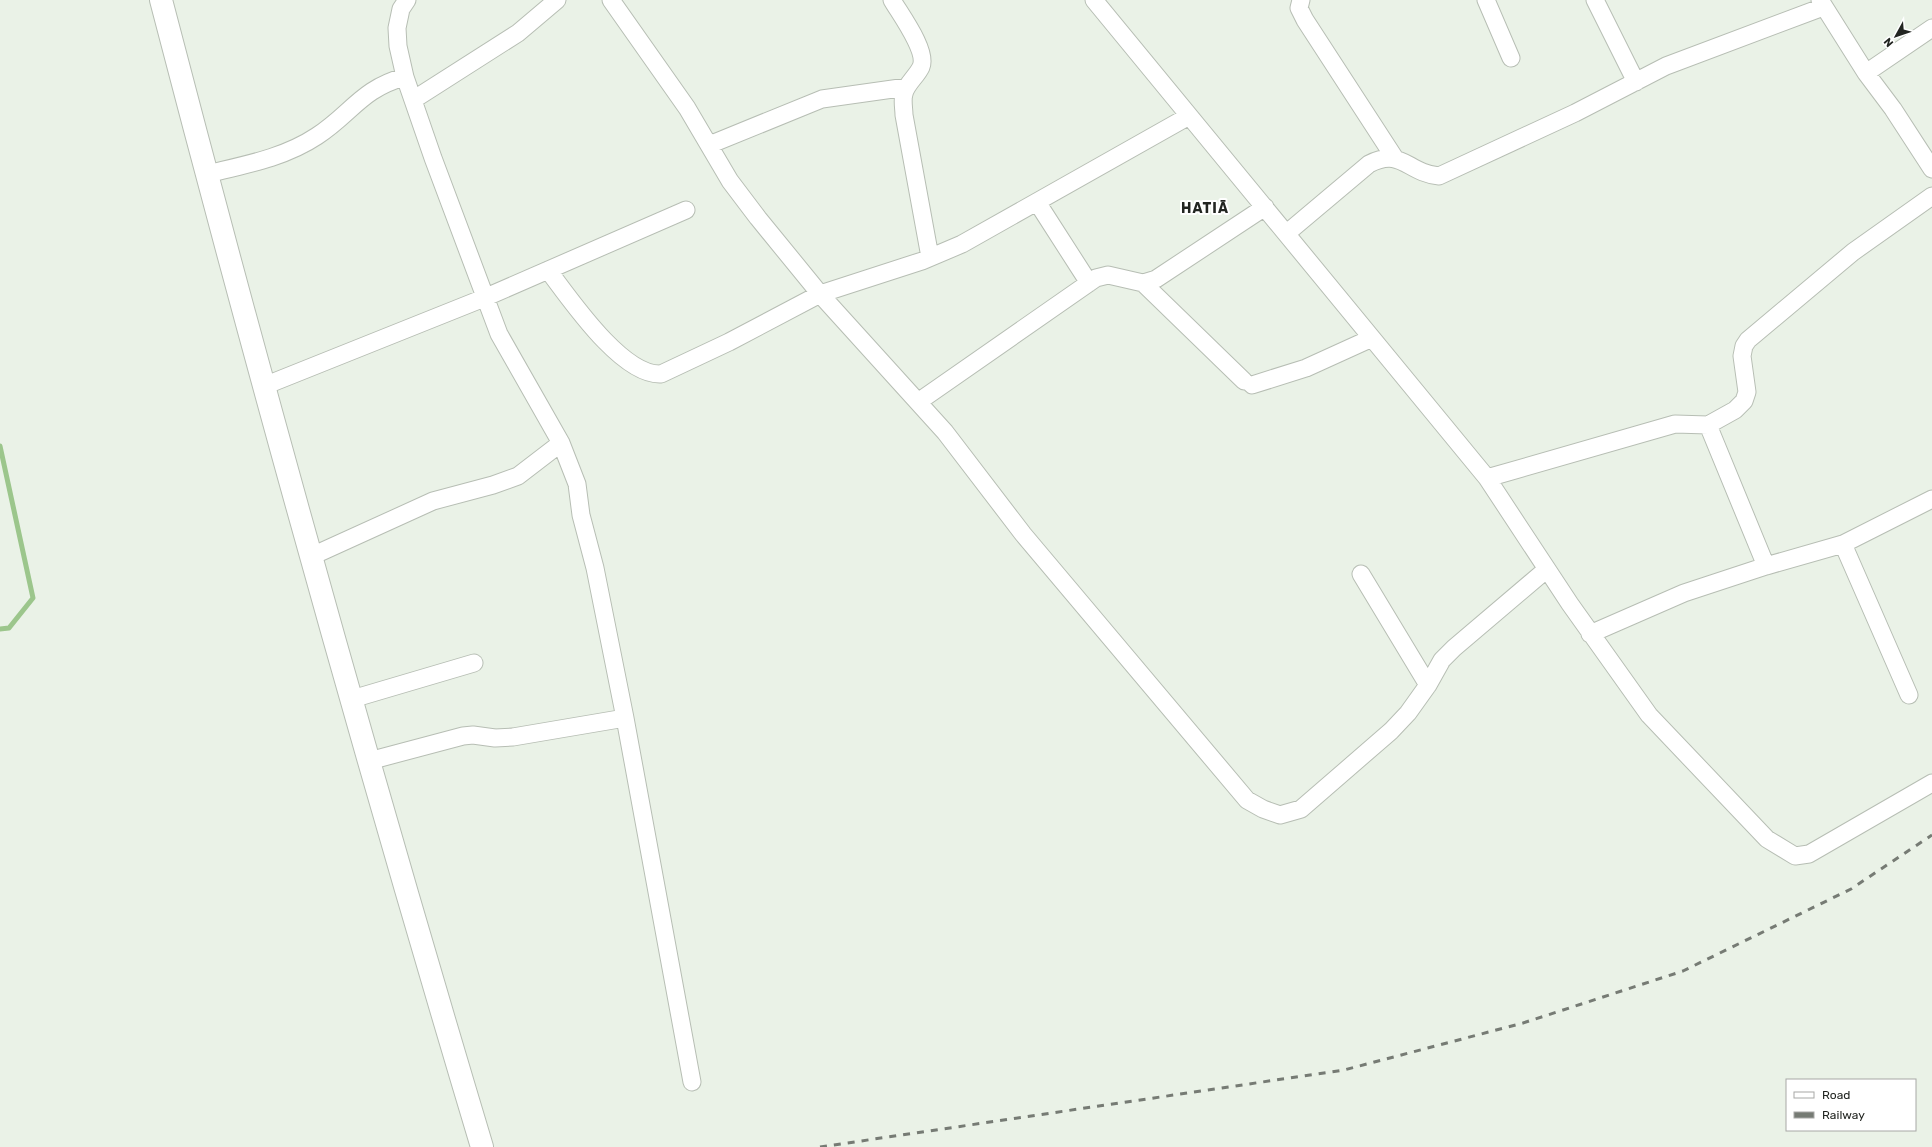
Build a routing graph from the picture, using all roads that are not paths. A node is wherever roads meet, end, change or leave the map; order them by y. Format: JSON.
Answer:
{"nodes":[{"id":1,"x":162,"y":0,"type":"edge"},
{"id":2,"x":407,"y":0,"type":"edge"},
{"id":3,"x":556,"y":0,"type":"edge"},
{"id":4,"x":611,"y":0,"type":"edge"},
{"id":5,"x":892,"y":0,"type":"edge"},
{"id":6,"x":1094,"y":0,"type":"edge"},
{"id":7,"x":1301,"y":0,"type":"edge"},
{"id":8,"x":1486,"y":0,"type":"edge"},
{"id":9,"x":1595,"y":0,"type":"edge"},
{"id":10,"x":1822,"y":3,"type":"edge"},
{"id":11,"x":1932,"y":28,"type":"edge"},
{"id":12,"x":1511,"y":58,"type":"dead end"},
{"id":13,"x":1866,"y":73,"type":"junction"},
{"id":14,"x":405,"y":77,"type":"junction"},
{"id":15,"x":1636,"y":82,"type":"junction"},
{"id":16,"x":907,"y":88,"type":"junction"},
{"id":17,"x":413,"y":100,"type":"junction"},
{"id":18,"x":1189,"y":116,"type":"junction"},
{"id":19,"x":709,"y":145,"type":"junction"},
{"id":20,"x":1394,"y":157,"type":"junction"},
{"id":21,"x":1931,"y":167,"type":"edge"},
{"id":22,"x":207,"y":174,"type":"junction"},
{"id":23,"x":1932,"y":196,"type":"edge"},
{"id":24,"x":1037,"y":202,"type":"junction"},
{"id":25,"x":1265,"y":207,"type":"junction"},
{"id":26,"x":686,"y":210,"type":"dead end"},
{"id":27,"x":1287,"y":233,"type":"junction"},
{"id":28,"x":930,"y":257,"type":"junction"},
{"id":29,"x":548,"y":270,"type":"junction"},
{"id":30,"x":1089,"y":283,"type":"junction"},
{"id":31,"x":1143,"y":283,"type":"junction"},
{"id":32,"x":820,"y":294,"type":"junction"},
{"id":33,"x":484,"y":298,"type":"junction"},
{"id":34,"x":1372,"y":338,"type":"junction"},
{"id":35,"x":264,"y":386,"type":"junction"},
{"id":36,"x":918,"y":402,"type":"junction"},
{"id":37,"x":1708,"y":425,"type":"junction"},
{"id":38,"x":561,"y":443,"type":"junction"},
{"id":39,"x":1487,"y":478,"type":"junction"},
{"id":40,"x":1932,"y":499,"type":"edge"},
{"id":41,"x":1843,"y":544,"type":"junction"},
{"id":42,"x":312,"y":556,"type":"junction"},
{"id":43,"x":1766,"y":566,"type":"junction"},
{"id":44,"x":1547,"y":569,"type":"junction"},
{"id":45,"x":1361,"y":574,"type":"dead end"},
{"id":46,"x":1590,"y":634,"type":"junction"},
{"id":47,"x":474,"y":664,"type":"dead end"},
{"id":48,"x":1428,"y":685,"type":"junction"},
{"id":49,"x":1909,"y":695,"type":"dead end"},
{"id":50,"x":352,"y":699,"type":"junction"},
{"id":51,"x":625,"y":718,"type":"junction"},
{"id":52,"x":369,"y":761,"type":"junction"},
{"id":53,"x":1932,"y":783,"type":"edge"},
{"id":54,"x":692,"y":1082,"type":"dead end"},
{"id":55,"x":482,"y":1147,"type":"edge"}],
"edges":[{"from":1,"to":22,"type":"street"},
{"from":2,"to":14,"type":"street"},
{"from":3,"to":17,"type":"street"},
{"from":4,"to":19,"type":"street"},
{"from":5,"to":16,"type":"street"},
{"from":6,"to":18,"type":"street"},
{"from":7,"to":20,"type":"street"},
{"from":8,"to":12,"type":"street"},
{"from":9,"to":15,"type":"street"},
{"from":10,"to":13,"type":"street"},
{"from":10,"to":15,"type":"street"},
{"from":11,"to":13,"type":"street"},
{"from":13,"to":21,"type":"street"},
{"from":14,"to":17,"type":"street"},
{"from":14,"to":22,"type":"street"},
{"from":15,"to":20,"type":"street"},
{"from":16,"to":19,"type":"street"},
{"from":16,"to":28,"type":"street"},
{"from":17,"to":33,"type":"street"},
{"from":18,"to":24,"type":"street"},
{"from":18,"to":25,"type":"street"},
{"from":19,"to":32,"type":"street"},
{"from":20,"to":27,"type":"street"},
{"from":22,"to":35,"type":"street"},
{"from":23,"to":37,"type":"street"},
{"from":24,"to":28,"type":"street"},
{"from":24,"to":30,"type":"street"},
{"from":25,"to":27,"type":"street"},
{"from":25,"to":31,"type":"street"},
{"from":26,"to":29,"type":"street"},
{"from":27,"to":34,"type":"street"},
{"from":28,"to":32,"type":"street"},
{"from":29,"to":32,"type":"street"},
{"from":29,"to":33,"type":"street"},
{"from":30,"to":31,"type":"street"},
{"from":30,"to":36,"type":"street"},
{"from":31,"to":34,"type":"street"},
{"from":32,"to":36,"type":"street"},
{"from":33,"to":35,"type":"street"},
{"from":33,"to":38,"type":"street"},
{"from":34,"to":39,"type":"street"},
{"from":35,"to":42,"type":"street"},
{"from":36,"to":48,"type":"street"},
{"from":37,"to":39,"type":"street"},
{"from":37,"to":43,"type":"street"},
{"from":38,"to":42,"type":"street"},
{"from":38,"to":51,"type":"street"},
{"from":39,"to":44,"type":"street"},
{"from":40,"to":41,"type":"street"},
{"from":41,"to":43,"type":"street"},
{"from":41,"to":49,"type":"street"},
{"from":42,"to":50,"type":"street"},
{"from":43,"to":46,"type":"street"},
{"from":44,"to":46,"type":"street"},
{"from":44,"to":48,"type":"street"},
{"from":45,"to":48,"type":"street"},
{"from":46,"to":53,"type":"street"},
{"from":47,"to":50,"type":"street"},
{"from":50,"to":52,"type":"street"},
{"from":51,"to":52,"type":"street"},
{"from":51,"to":54,"type":"street"},
{"from":52,"to":55,"type":"street"}]}
